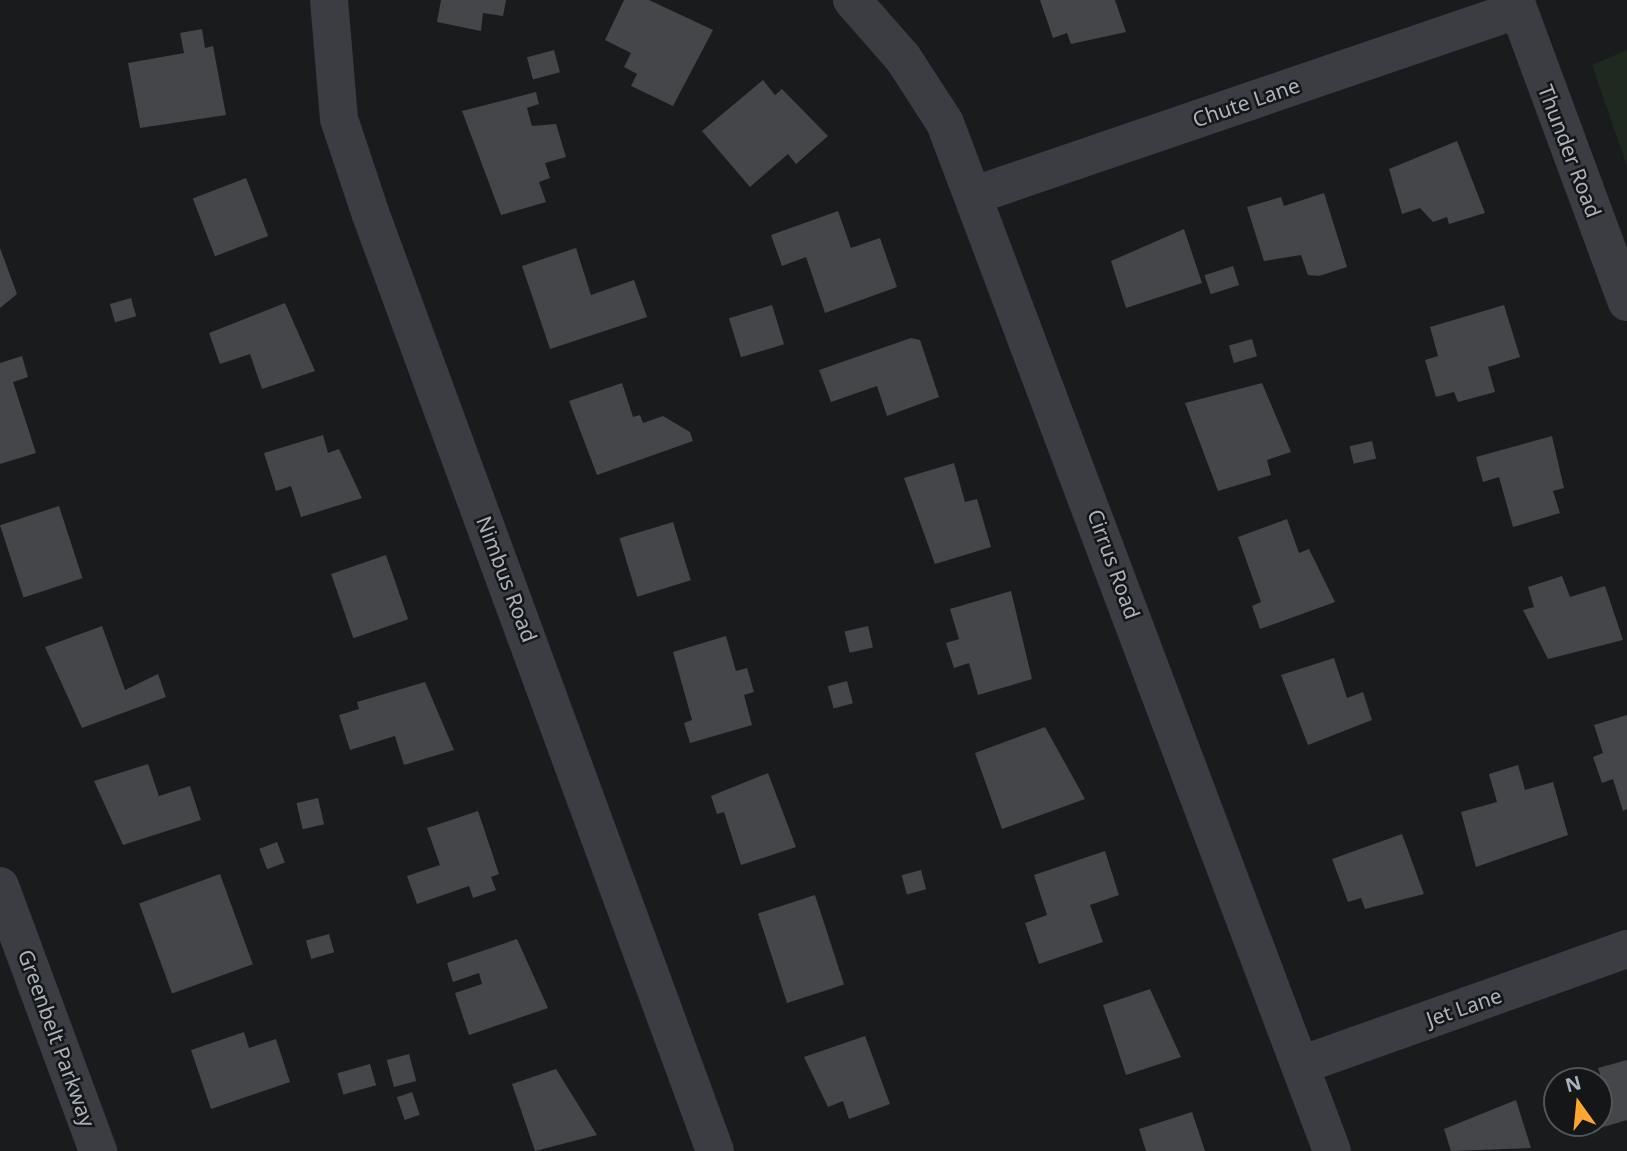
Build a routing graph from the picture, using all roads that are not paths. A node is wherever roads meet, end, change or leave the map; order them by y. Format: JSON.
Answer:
{"nodes":[{"id":1,"x":329,"y":0,"type":"edge"},
{"id":2,"x":852,"y":0,"type":"edge"},
{"id":3,"x":1516,"y":5,"type":"edge"},
{"id":4,"x":975,"y":195,"type":"junction"},
{"id":5,"x":1627,"y":302,"type":"edge"},
{"id":6,"x":0,"y":886,"type":"edge"},
{"id":7,"x":1627,"y":949,"type":"edge"},
{"id":8,"x":1301,"y":1065,"type":"junction"},
{"id":9,"x":98,"y":1151,"type":"edge"},
{"id":10,"x":715,"y":1151,"type":"edge"},
{"id":11,"x":1332,"y":1151,"type":"edge"}],
"edges":[{"from":1,"to":10,"type":"street","name":"Nimbus Road"},
{"from":2,"to":4,"type":"street","name":"Cirrus Road"},
{"from":3,"to":4,"type":"street","name":"Chute Lane"},
{"from":3,"to":5,"type":"street","name":"Thunder Road"},
{"from":4,"to":8,"type":"street","name":"Cirrus Road"},
{"from":6,"to":9,"type":"street","name":"Greenbelt Parkway"},
{"from":7,"to":8,"type":"street","name":"Jet Lane"},
{"from":8,"to":11,"type":"street","name":"Cirrus Road"}]}
